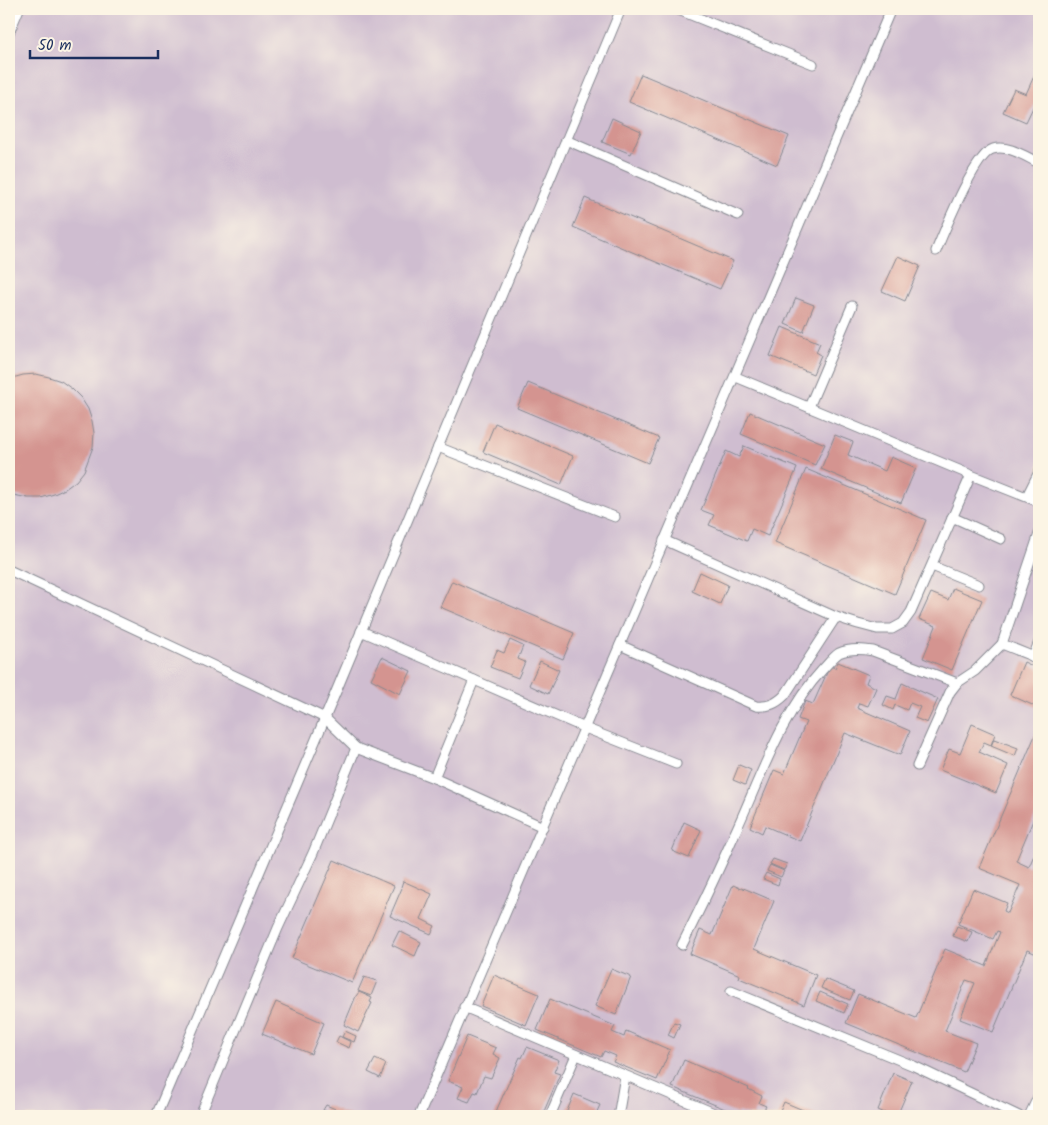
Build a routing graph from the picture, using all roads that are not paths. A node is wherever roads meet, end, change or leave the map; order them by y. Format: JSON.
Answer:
{"nodes":[{"id":1,"x":19,"y":9,"type":"edge"},
{"id":2,"x":620,"y":9,"type":"edge"},
{"id":3,"x":676,"y":9,"type":"edge"},
{"id":4,"x":891,"y":9,"type":"edge"},
{"id":5,"x":9,"y":32,"type":"edge"},
{"id":6,"x":813,"y":64,"type":"dead end"},
{"id":7,"x":566,"y":140,"type":"junction"},
{"id":8,"x":1039,"y":163,"type":"edge"},
{"id":9,"x":738,"y":215,"type":"dead end"},
{"id":10,"x":936,"y":251,"type":"dead end"},
{"id":11,"x":852,"y":306,"type":"dead end"},
{"id":12,"x":736,"y":376,"type":"junction"},
{"id":13,"x":809,"y":406,"type":"junction"},
{"id":14,"x":438,"y":447,"type":"junction"},
{"id":15,"x":1039,"y":472,"type":"edge"},
{"id":16,"x":971,"y":475,"type":"junction"},
{"id":17,"x":1027,"y":496,"type":"junction"},
{"id":18,"x":1039,"y":502,"type":"edge"},
{"id":19,"x":615,"y":517,"type":"dead end"},
{"id":20,"x":952,"y":517,"type":"junction"},
{"id":21,"x":1039,"y":534,"type":"edge"},
{"id":22,"x":1001,"y":539,"type":"dead end"},
{"id":23,"x":664,"y":540,"type":"junction"},
{"id":24,"x":932,"y":566,"type":"junction"},
{"id":25,"x":9,"y":570,"type":"edge"},
{"id":26,"x":979,"y":585,"type":"dead end"},
{"id":27,"x":836,"y":617,"type":"junction"},
{"id":28,"x":362,"y":631,"type":"junction"},
{"id":29,"x":1039,"y":642,"type":"edge"},
{"id":30,"x":1002,"y":644,"type":"junction"},
{"id":31,"x":620,"y":646,"type":"junction"},
{"id":32,"x":1036,"y":658,"type":"edge"},
{"id":33,"x":474,"y":680,"type":"junction"},
{"id":34,"x":957,"y":683,"type":"junction"},
{"id":35,"x":325,"y":718,"type":"junction"},
{"id":36,"x":585,"y":728,"type":"junction"},
{"id":37,"x":356,"y":748,"type":"junction"},
{"id":38,"x":676,"y":764,"type":"dead end"},
{"id":39,"x":917,"y":766,"type":"dead end"},
{"id":40,"x":434,"y":778,"type":"junction"},
{"id":41,"x":543,"y":827,"type":"junction"},
{"id":42,"x":682,"y":945,"type":"dead end"},
{"id":43,"x":731,"y":991,"type":"dead end"},
{"id":44,"x":464,"y":1008,"type":"junction"},
{"id":45,"x":576,"y":1055,"type":"junction"},
{"id":46,"x":626,"y":1076,"type":"junction"},
{"id":47,"x":1039,"y":1095,"type":"edge"},
{"id":48,"x":156,"y":1116,"type":"edge"},
{"id":49,"x":200,"y":1116,"type":"edge"},
{"id":50,"x":419,"y":1116,"type":"edge"},
{"id":51,"x":550,"y":1116,"type":"edge"},
{"id":52,"x":620,"y":1116,"type":"edge"},
{"id":53,"x":720,"y":1116,"type":"edge"},
{"id":54,"x":1019,"y":1116,"type":"edge"},
{"id":55,"x":1029,"y":1116,"type":"edge"}],
"edges":[{"from":1,"to":5,"type":"lane"},
{"from":2,"to":7,"type":"lane"},
{"from":3,"to":6,"type":"lane"},
{"from":4,"to":12,"type":"lane"},
{"from":7,"to":9,"type":"lane"},
{"from":7,"to":14,"type":"lane"},
{"from":8,"to":10,"type":"lane"},
{"from":11,"to":13,"type":"lane"},
{"from":12,"to":13,"type":"lane"},
{"from":12,"to":23,"type":"lane"},
{"from":13,"to":16,"type":"lane"},
{"from":14,"to":19,"type":"lane"},
{"from":14,"to":28,"type":"lane"},
{"from":15,"to":17,"type":"lane"},
{"from":16,"to":17,"type":"lane"},
{"from":16,"to":20,"type":"lane"},
{"from":17,"to":18,"type":"lane"},
{"from":20,"to":22,"type":"lane"},
{"from":20,"to":24,"type":"lane"},
{"from":21,"to":30,"type":"lane"},
{"from":23,"to":27,"type":"lane"},
{"from":23,"to":31,"type":"lane"},
{"from":24,"to":26,"type":"lane"},
{"from":24,"to":27,"type":"lane"},
{"from":25,"to":35,"type":"lane"},
{"from":27,"to":31,"type":"lane"},
{"from":28,"to":33,"type":"lane"},
{"from":28,"to":35,"type":"lane"},
{"from":29,"to":32,"type":"lane"},
{"from":30,"to":32,"type":"lane"},
{"from":30,"to":34,"type":"lane"},
{"from":31,"to":36,"type":"lane"},
{"from":33,"to":36,"type":"lane"},
{"from":33,"to":40,"type":"lane"},
{"from":34,"to":39,"type":"lane"},
{"from":34,"to":42,"type":"lane"},
{"from":35,"to":37,"type":"lane"},
{"from":35,"to":48,"type":"lane"},
{"from":36,"to":38,"type":"lane"},
{"from":36,"to":41,"type":"lane"},
{"from":37,"to":40,"type":"lane"},
{"from":37,"to":49,"type":"lane"},
{"from":40,"to":41,"type":"lane"},
{"from":41,"to":44,"type":"lane"},
{"from":43,"to":54,"type":"lane"},
{"from":44,"to":45,"type":"lane"},
{"from":44,"to":50,"type":"lane"},
{"from":45,"to":46,"type":"lane"},
{"from":45,"to":51,"type":"lane"},
{"from":46,"to":52,"type":"lane"},
{"from":46,"to":53,"type":"lane"},
{"from":47,"to":55,"type":"lane"}]}
